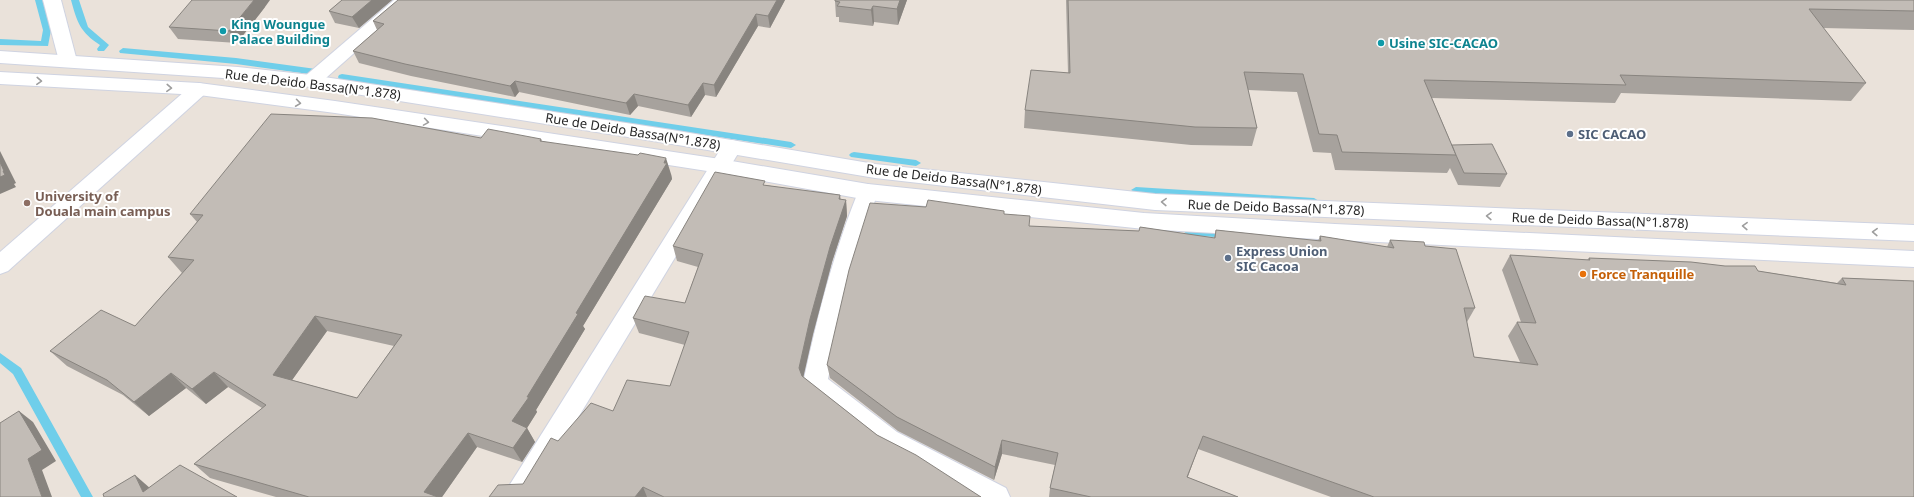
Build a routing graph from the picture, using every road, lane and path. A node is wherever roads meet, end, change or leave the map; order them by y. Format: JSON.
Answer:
{"nodes":[{"id":1,"x":52,"y":0,"type":"edge"},
{"id":2,"x":405,"y":0,"type":"edge"},
{"id":3,"x":0,"y":57,"type":"edge"},
{"id":4,"x":68,"y":61,"type":"junction"},
{"id":5,"x":0,"y":78,"type":"edge"},
{"id":6,"x":311,"y":81,"type":"junction"},
{"id":7,"x":199,"y":89,"type":"junction"},
{"id":8,"x":732,"y":146,"type":"junction"},
{"id":9,"x":720,"y":166,"type":"junction"},
{"id":10,"x":868,"y":192,"type":"junction"},
{"id":11,"x":1914,"y":233,"type":"edge"},
{"id":12,"x":1914,"y":259,"type":"edge"},
{"id":13,"x":0,"y":265,"type":"edge"},
{"id":14,"x":514,"y":497,"type":"edge"},
{"id":15,"x":996,"y":497,"type":"edge"}],
"edges":[{"from":1,"to":4,"type":"main road"},
{"from":2,"to":6,"type":"main road"},
{"from":3,"to":4,"type":"main road","name":"Rue de Deido Bassa(N°1.878)"},
{"from":4,"to":6,"type":"main road","name":"Rue de Deido Bassa(N°1.878)"},
{"from":5,"to":7,"type":"main road","one_way":true},
{"from":6,"to":8,"type":"main road","name":"Rue de Deido Bassa(N°1.878)"},
{"from":7,"to":9,"type":"main road","one_way":true},
{"from":7,"to":13,"type":"main road"},
{"from":8,"to":9,"type":"main road"},
{"from":11,"to":8,"type":"main road","name":"Rue de Deido Bassa(N°1.878)","one_way":true},
{"from":9,"to":10,"type":"main road"},
{"from":9,"to":14,"type":"main road"},
{"from":10,"to":12,"type":"main road"},
{"from":10,"to":15,"type":"main road"}]}
